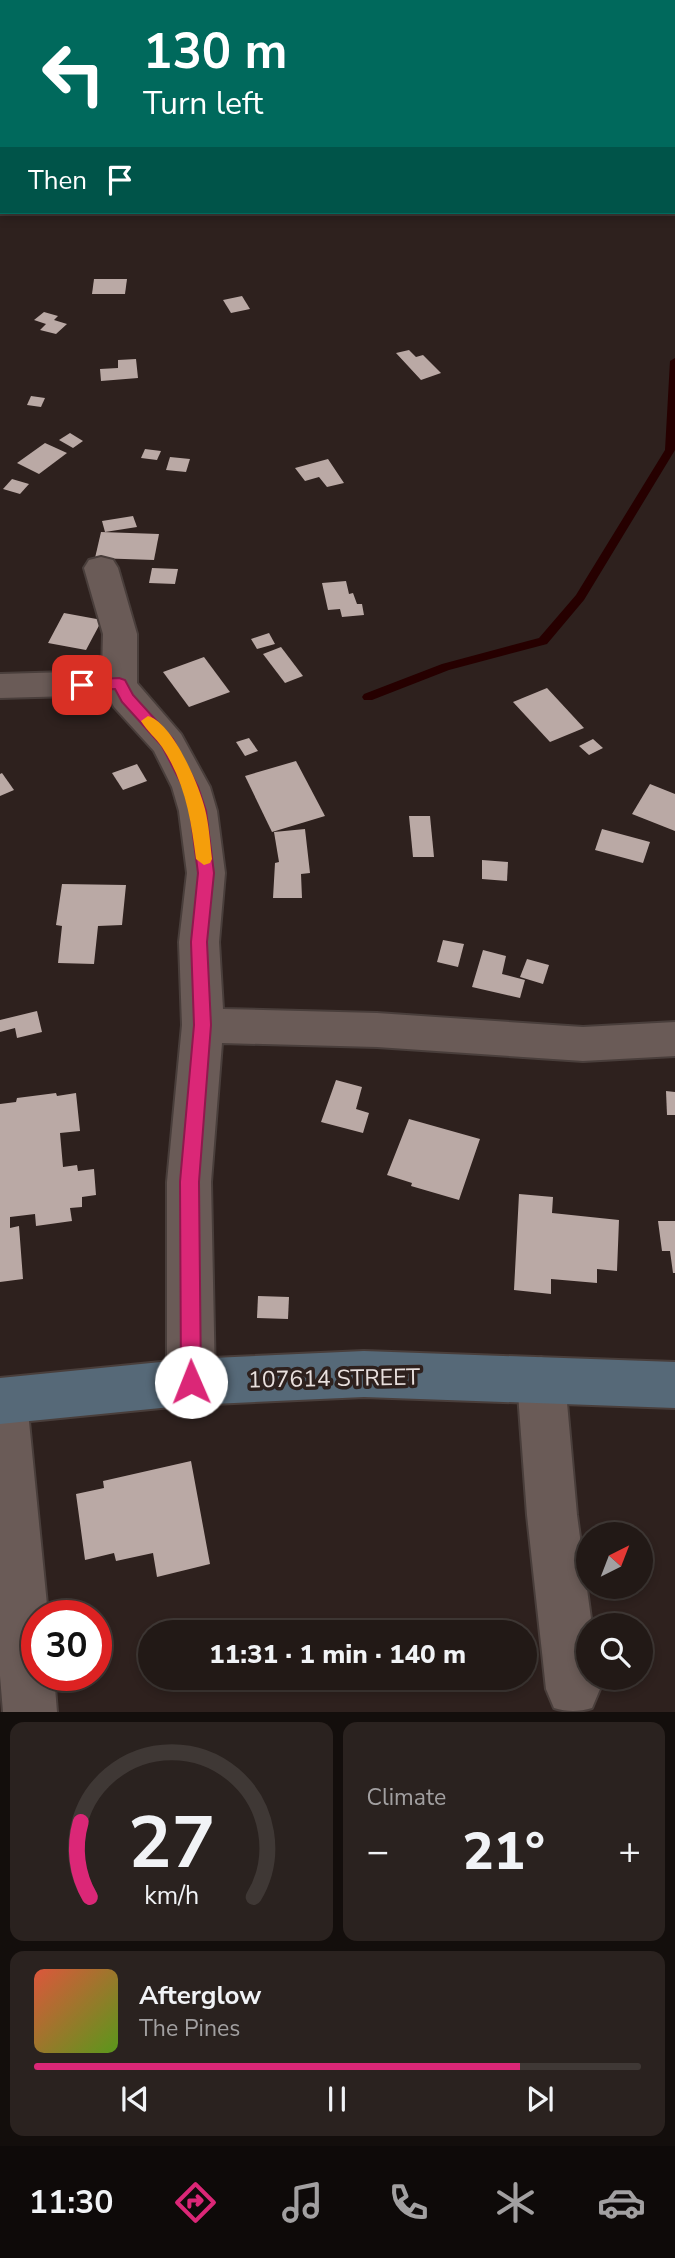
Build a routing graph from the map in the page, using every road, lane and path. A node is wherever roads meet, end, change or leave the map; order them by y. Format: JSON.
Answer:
{"nodes":[{"id":1,"x":101,"y":568,"type":"dead end"},
{"id":2,"x":119,"y":683,"type":"junction"},
{"id":3,"x":0,"y":686,"type":"edge"},
{"id":4,"x":203,"y":1025,"type":"junction"},
{"id":5,"x":675,"y":1040,"type":"edge"},
{"id":6,"x":541,"y":1380,"type":"junction"},
{"id":7,"x":191,"y":1382,"type":"junction"},
{"id":8,"x":675,"y":1385,"type":"edge"},
{"id":9,"x":1,"y":1401,"type":"edge"},
{"id":10,"x":573,"y":1689,"type":"dead end"},
{"id":11,"x":30,"y":1712,"type":"edge"}],
"edges":[{"from":1,"to":2,"type":"street"},
{"from":2,"to":3,"type":"street"},
{"from":2,"to":4,"type":"street"},
{"from":4,"to":5,"type":"street"},
{"from":4,"to":7,"type":"street"},
{"from":6,"to":7,"type":"street","name":"107614 STREET"},
{"from":6,"to":8,"type":"street","name":"107614 STREET"},
{"from":6,"to":10,"type":"street"},
{"from":7,"to":9,"type":"street","name":"107614 STREET"},
{"from":9,"to":11,"type":"street","name":"107614 STREET"}]}
